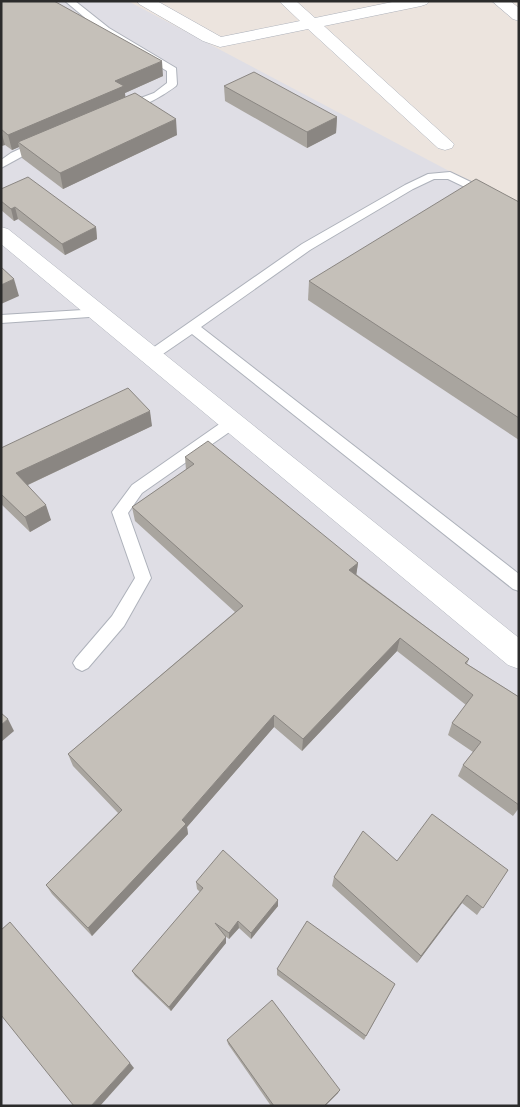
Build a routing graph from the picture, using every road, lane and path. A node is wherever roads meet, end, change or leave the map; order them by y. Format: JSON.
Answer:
{"nodes":[{"id":1,"x":69,"y":1,"type":"edge"},
{"id":2,"x":145,"y":1,"type":"edge"},
{"id":3,"x":287,"y":1,"type":"edge"},
{"id":4,"x":421,"y":1,"type":"edge"},
{"id":5,"x":500,"y":1,"type":"edge"},
{"id":6,"x":519,"y":16,"type":"edge"},
{"id":7,"x":311,"y":23,"type":"junction"},
{"id":8,"x":114,"y":111,"type":"edge"},
{"id":9,"x":49,"y":140,"type":"edge"},
{"id":10,"x":445,"y":144,"type":"dead end"},
{"id":11,"x":1,"y":165,"type":"edge"},
{"id":12,"x":519,"y":210,"type":"edge"},
{"id":13,"x":1,"y":232,"type":"edge"},
{"id":14,"x":99,"y":313,"type":"junction"},
{"id":15,"x":1,"y":319,"type":"edge"},
{"id":16,"x":192,"y":326,"type":"junction"},
{"id":17,"x":152,"y":355,"type":"junction"},
{"id":18,"x":233,"y":422,"type":"junction"},
{"id":19,"x":519,"y":584,"type":"edge"},
{"id":20,"x":519,"y":656,"type":"edge"},
{"id":21,"x":82,"y":663,"type":"dead end"}],
"edges":[{"from":1,"to":8,"type":"lane"},
{"from":2,"to":7,"type":"street"},
{"from":3,"to":7,"type":"street"},
{"from":4,"to":7,"type":"street"},
{"from":5,"to":6,"type":"street"},
{"from":7,"to":10,"type":"street"},
{"from":9,"to":11,"type":"lane"},
{"from":12,"to":16,"type":"lane"},
{"from":13,"to":14,"type":"street"},
{"from":14,"to":15,"type":"lane"},
{"from":14,"to":17,"type":"street"},
{"from":16,"to":17,"type":"lane"},
{"from":16,"to":19,"type":"lane"},
{"from":17,"to":18,"type":"street"},
{"from":18,"to":20,"type":"street"},
{"from":18,"to":21,"type":"lane"}]}
